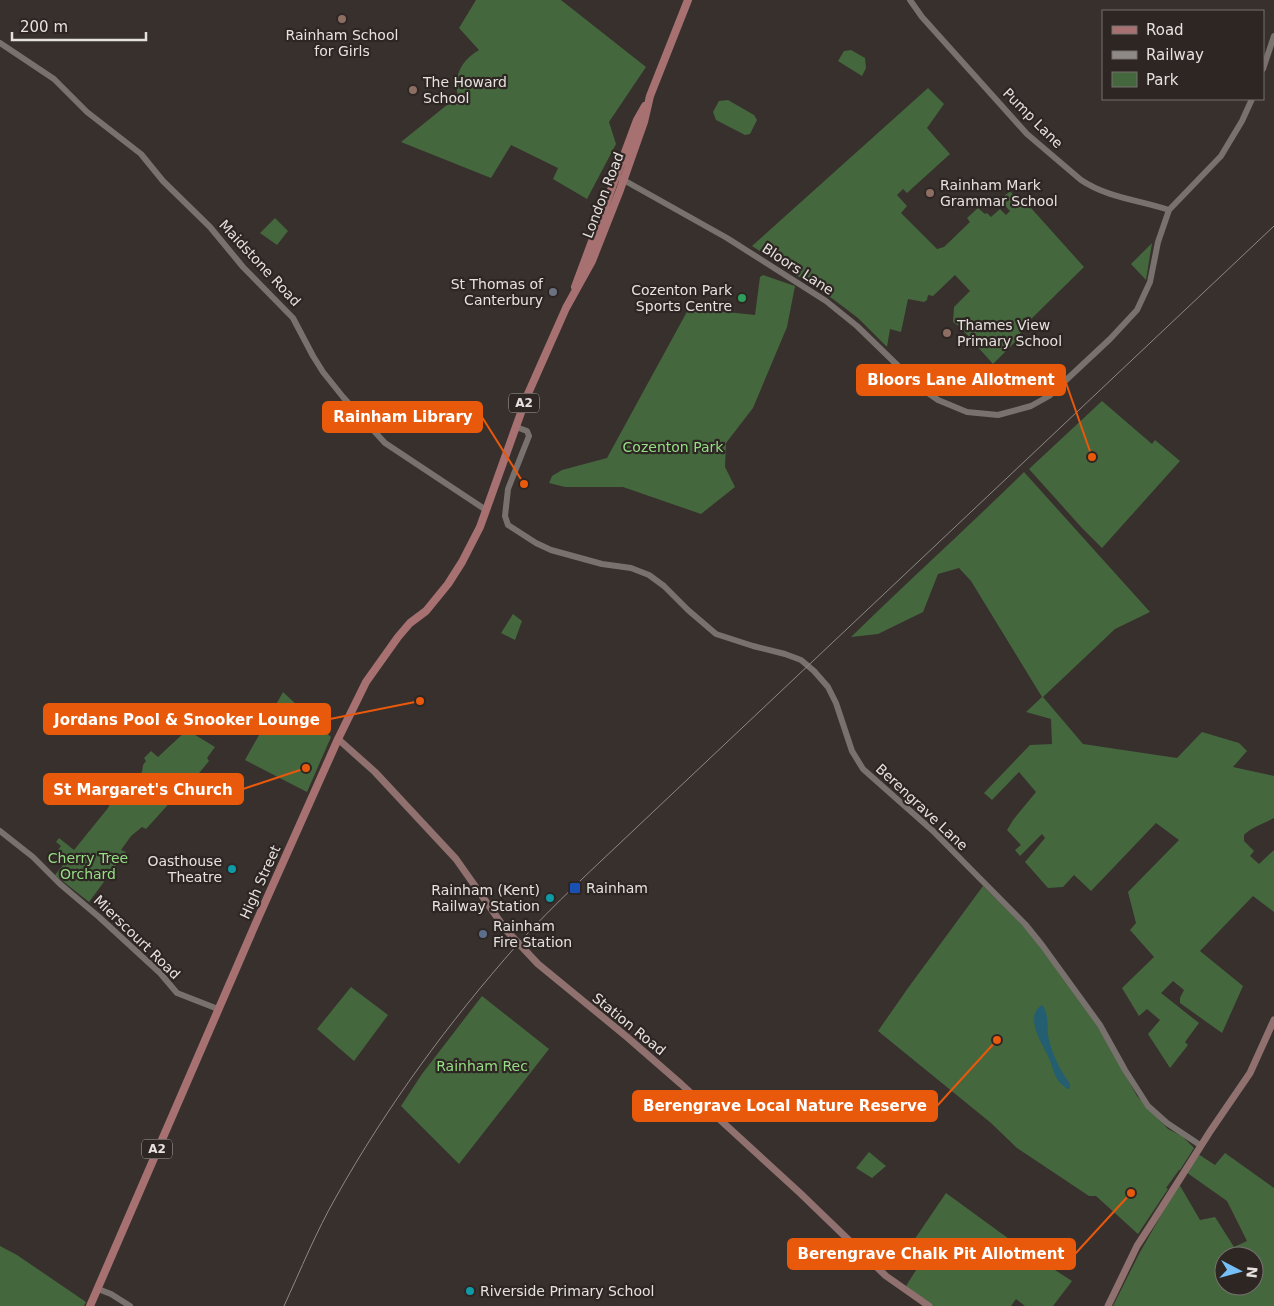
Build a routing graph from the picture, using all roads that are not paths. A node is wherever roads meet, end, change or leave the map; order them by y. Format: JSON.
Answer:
{"nodes":[{"id":1,"x":688,"y":0,"type":"edge"},
{"id":2,"x":910,"y":0,"type":"edge"},
{"id":3,"x":1274,"y":36,"type":"edge"},
{"id":4,"x":0,"y":42,"type":"edge"},
{"id":5,"x":1264,"y":65,"type":"edge"},
{"id":6,"x":1252,"y":100,"type":"edge"},
{"id":7,"x":620,"y":178,"type":"junction"},
{"id":8,"x":1169,"y":210,"type":"junction"},
{"id":9,"x":516,"y":427,"type":"junction"},
{"id":10,"x":486,"y":510,"type":"junction"},
{"id":11,"x":338,"y":739,"type":"junction"},
{"id":12,"x":0,"y":831,"type":"edge"},
{"id":13,"x":218,"y":1009,"type":"junction"},
{"id":14,"x":1274,"y":1020,"type":"edge"},
{"id":15,"x":1200,"y":1145,"type":"junction"},
{"id":16,"x":98,"y":1289,"type":"junction"},
{"id":17,"x":90,"y":1306,"type":"edge"},
{"id":18,"x":130,"y":1306,"type":"edge"},
{"id":19,"x":929,"y":1306,"type":"edge"},
{"id":20,"x":1108,"y":1306,"type":"edge"}],
"edges":[{"from":1,"to":7,"type":"main road","name":"London Road","number":"A2"},
{"from":2,"to":8,"type":"street","name":"Pump Lane"},
{"from":3,"to":5,"type":"street"},
{"from":4,"to":10,"type":"street","name":"Maidstone Road"},
{"from":6,"to":8,"type":"street"},
{"from":7,"to":8,"type":"street","name":"Bloors Lane"},
{"from":7,"to":9,"type":"main road","name":"London Road","number":"A2"},
{"from":9,"to":10,"type":"main road","name":"London Road","number":"A2"},
{"from":9,"to":15,"type":"street","name":"Berengrave Lane"},
{"from":10,"to":11,"type":"main road","name":"High Street","number":"A2"},
{"from":11,"to":13,"type":"main road","name":"High Street","number":"A2"},
{"from":11,"to":19,"type":"main road","name":"Station Road"},
{"from":12,"to":13,"type":"street","name":"Mierscourt Road"},
{"from":13,"to":16,"type":"main road","name":"High Street","number":"A2"},
{"from":14,"to":15,"type":"main road"},
{"from":15,"to":20,"type":"main road"},
{"from":16,"to":17,"type":"main road","number":"A2"},
{"from":16,"to":18,"type":"street"}]}
